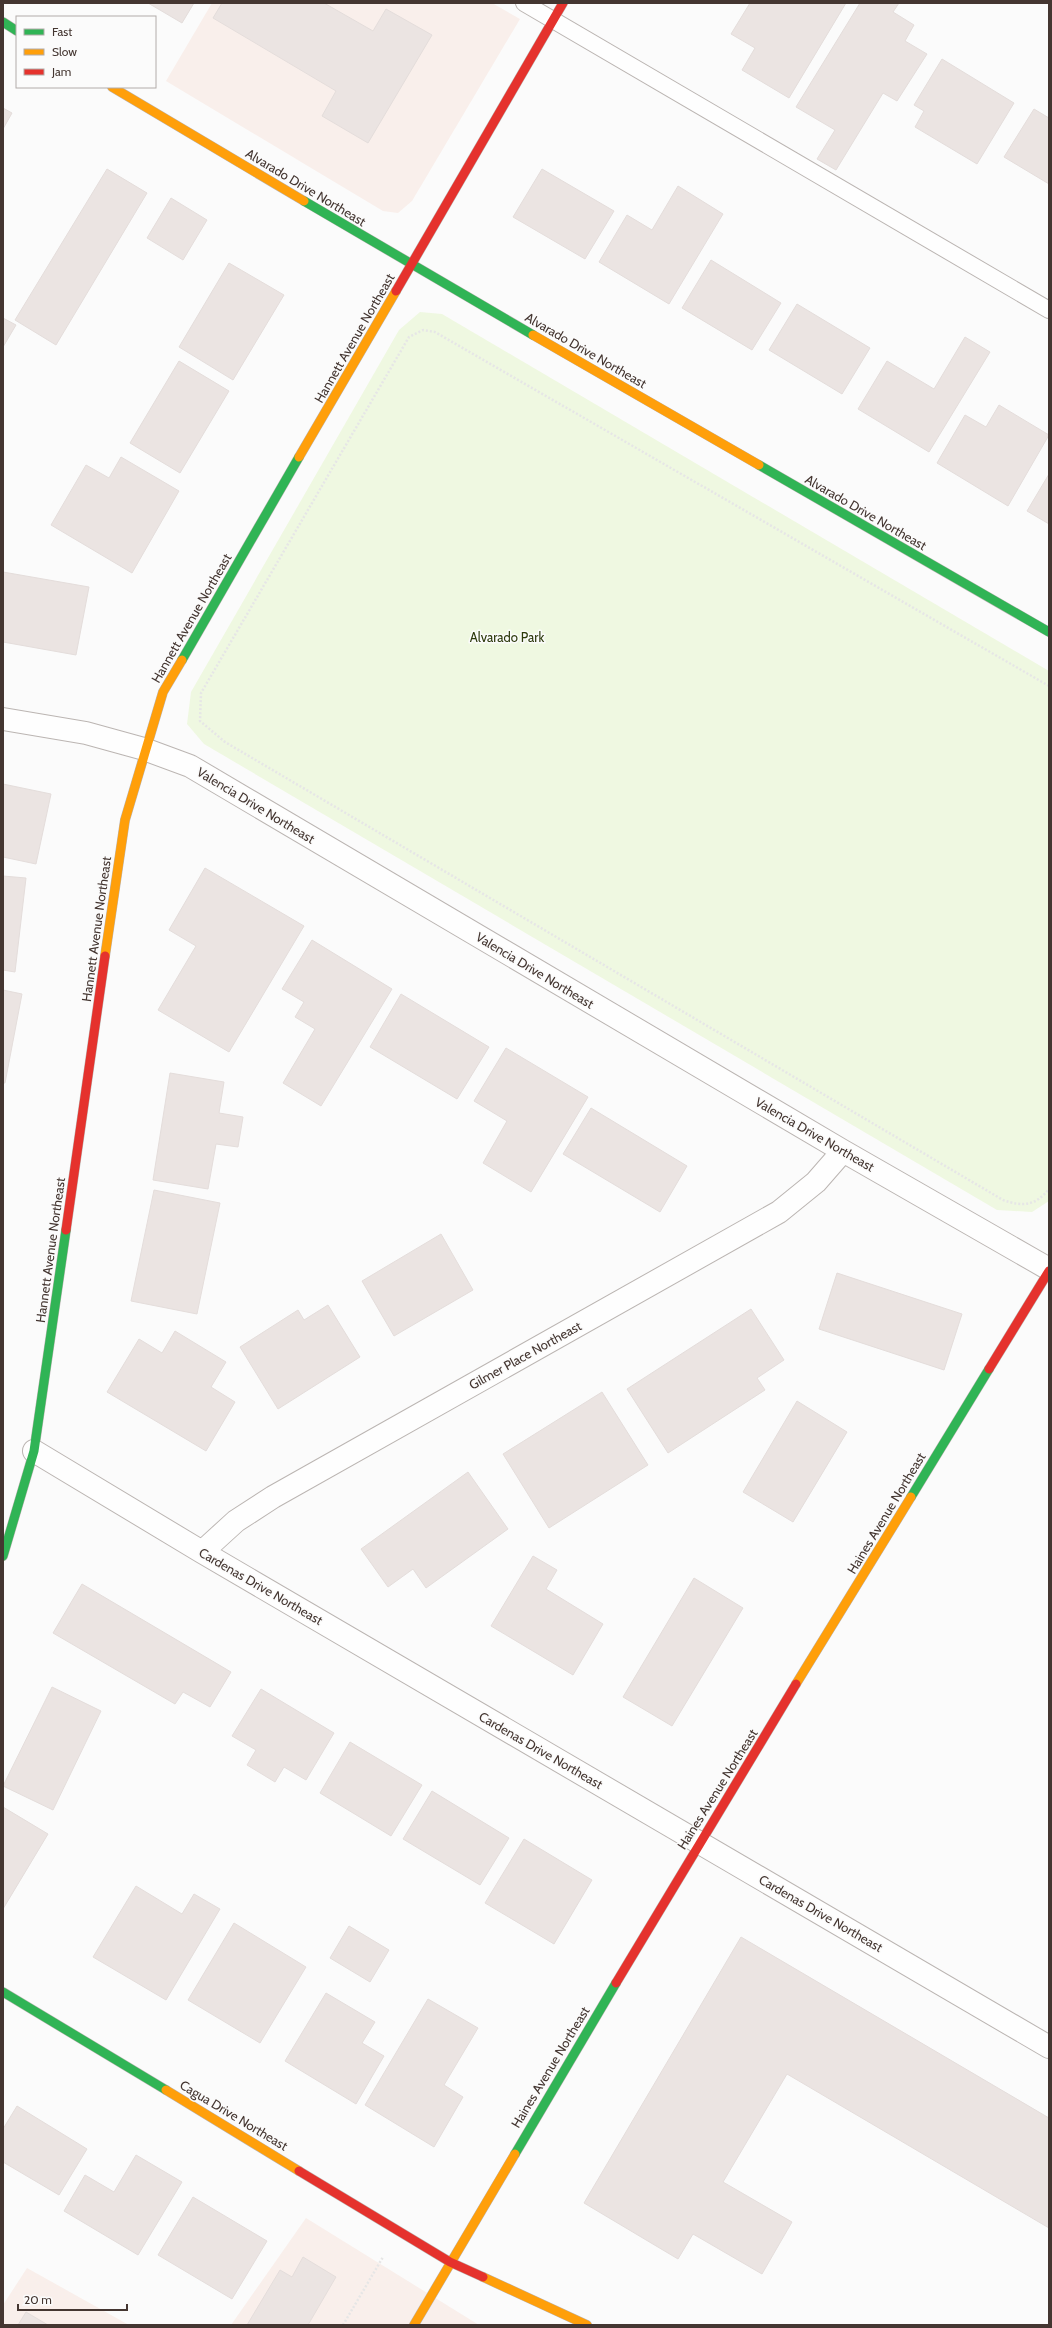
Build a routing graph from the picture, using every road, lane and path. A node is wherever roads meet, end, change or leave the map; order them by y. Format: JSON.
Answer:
{"nodes":[{"id":1,"x":524,"y":3,"type":"edge"},
{"id":2,"x":562,"y":3,"type":"edge"},
{"id":3,"x":553,"y":20,"type":"junction"},
{"id":4,"x":3,"y":22,"type":"edge"},
{"id":5,"x":16,"y":30,"type":"edge"},
{"id":6,"x":114,"y":88,"type":"edge"},
{"id":7,"x":412,"y":264,"type":"junction"},
{"id":8,"x":1049,"y":310,"type":"edge"},
{"id":9,"x":1049,"y":632,"type":"edge"},
{"id":10,"x":1049,"y":686,"type":"edge"},
{"id":11,"x":3,"y":719,"type":"edge"},
{"id":12,"x":144,"y":749,"type":"junction"},
{"id":13,"x":844,"y":1151,"type":"junction"},
{"id":14,"x":1049,"y":1189,"type":"edge"},
{"id":15,"x":1049,"y":1270,"type":"edge"},
{"id":16,"x":34,"y":1451,"type":"junction"},
{"id":17,"x":202,"y":1552,"type":"junction"},
{"id":18,"x":3,"y":1556,"type":"edge"},
{"id":19,"x":699,"y":1842,"type":"junction"},
{"id":20,"x":3,"y":1992,"type":"edge"},
{"id":21,"x":1049,"y":2046,"type":"edge"},
{"id":22,"x":384,"y":2254,"type":"dead end"},
{"id":23,"x":450,"y":2262,"type":"junction"},
{"id":24,"x":343,"y":2325,"type":"edge"},
{"id":25,"x":414,"y":2325,"type":"edge"},
{"id":26,"x":587,"y":2325,"type":"edge"}],
"edges":[{"from":1,"to":3,"type":"lane"},
{"from":2,"to":3,"type":"street","name":"Hannett Avenue Northeast"},
{"from":3,"to":7,"type":"street","name":"Hannett Avenue Northeast"},
{"from":3,"to":8,"type":"lane"},
{"from":4,"to":5,"type":"street"},
{"from":6,"to":7,"type":"street","name":"Alvarado Drive Northeast"},
{"from":7,"to":9,"type":"street","name":"Alvarado Drive Northeast"},
{"from":7,"to":12,"type":"street","name":"Hannett Avenue Northeast"},
{"from":10,"to":14,"type":"path"},
{"from":11,"to":12,"type":"street","name":"Valencia Drive Northeast"},
{"from":12,"to":13,"type":"street","name":"Valencia Drive Northeast"},
{"from":12,"to":16,"type":"street","name":"Hannett Avenue Northeast"},
{"from":13,"to":15,"type":"street","name":"Valencia Drive Northeast"},
{"from":13,"to":17,"type":"street","name":"Gilmer Place Northeast"},
{"from":15,"to":19,"type":"street","name":"Haines Avenue Northeast"},
{"from":16,"to":17,"type":"street","name":"Cardenas Drive Northeast"},
{"from":16,"to":18,"type":"street","name":"Hannett Avenue Northeast"},
{"from":17,"to":19,"type":"street","name":"Cardenas Drive Northeast"},
{"from":19,"to":21,"type":"street","name":"Cardenas Drive Northeast"},
{"from":19,"to":23,"type":"street","name":"Haines Avenue Northeast"},
{"from":20,"to":23,"type":"street","name":"Cagua Drive Northeast"},
{"from":22,"to":24,"type":"path"},
{"from":23,"to":25,"type":"street","name":"Haines Avenue Northeast"},
{"from":23,"to":26,"type":"street","name":"Cagua Drive Northeast"}]}
